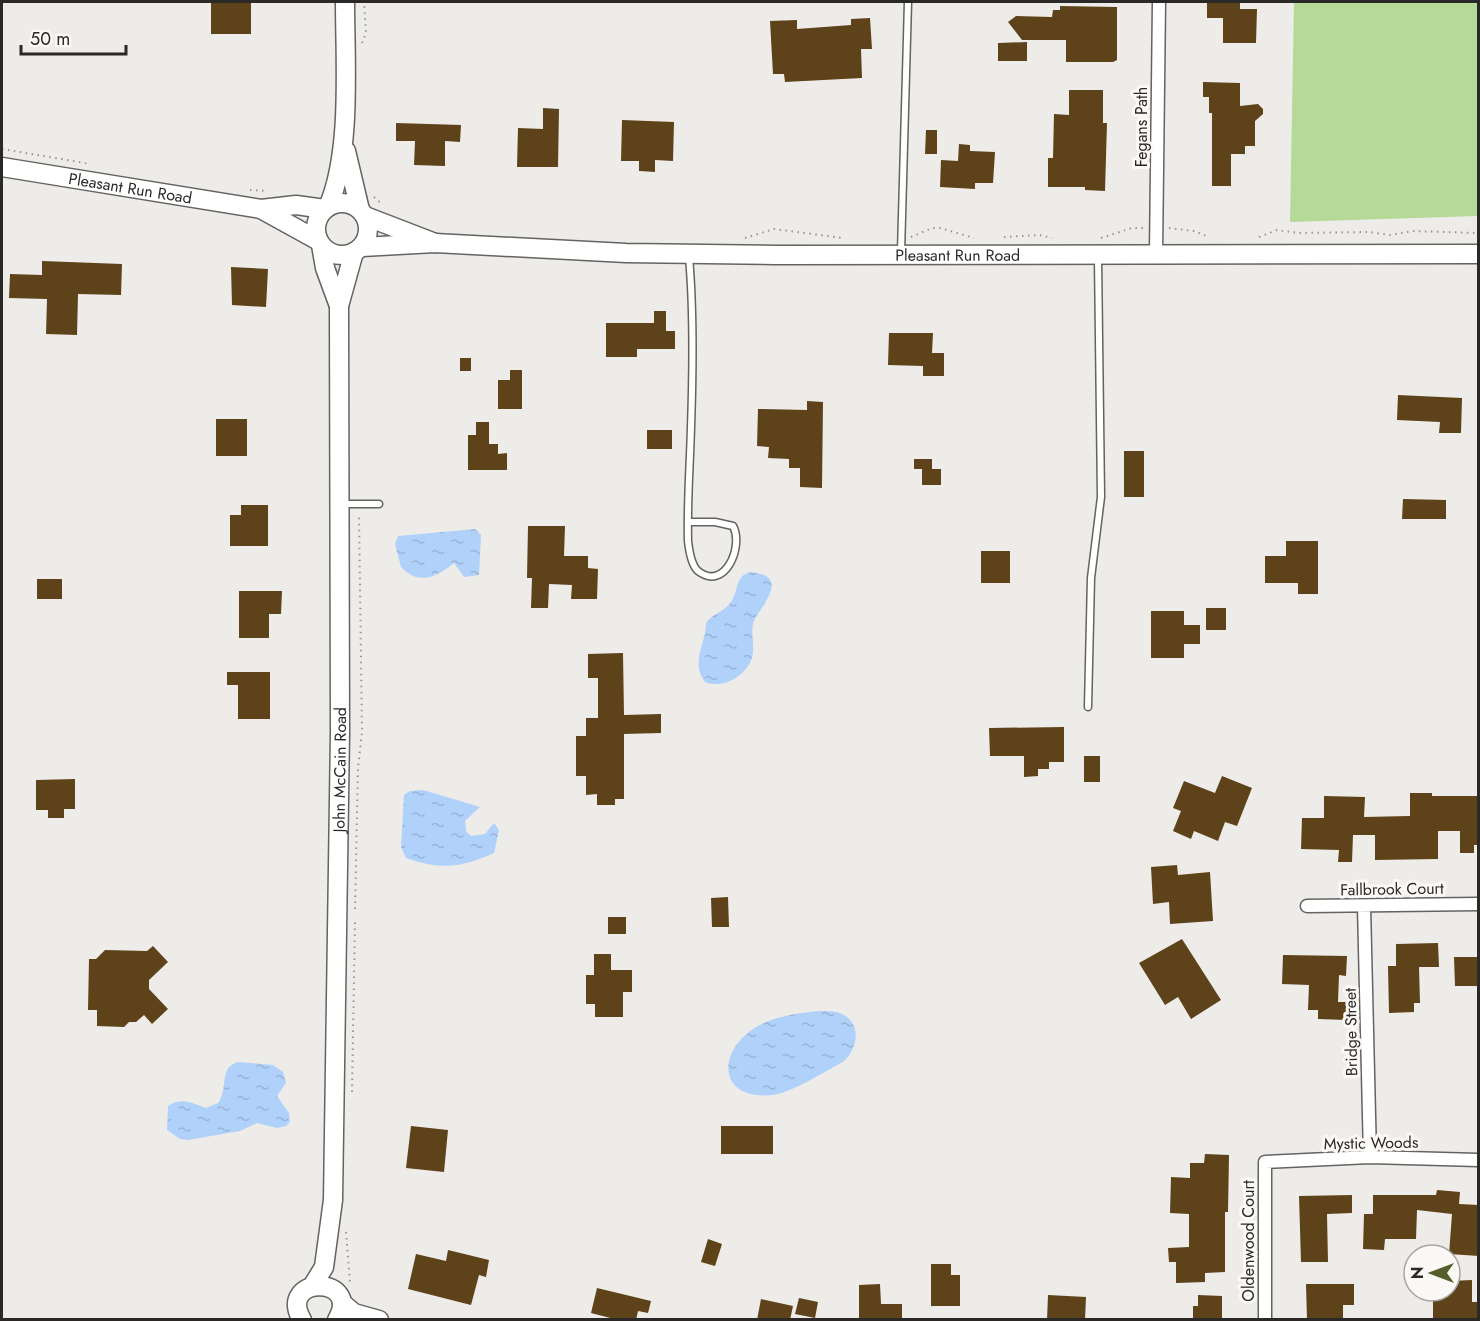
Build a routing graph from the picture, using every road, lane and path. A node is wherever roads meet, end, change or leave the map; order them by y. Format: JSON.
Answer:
{"nodes":[{"id":1,"x":345,"y":2,"type":"edge"},
{"id":2,"x":364,"y":2,"type":"edge"},
{"id":3,"x":908,"y":2,"type":"edge"},
{"id":4,"x":1159,"y":2,"type":"edge"},
{"id":5,"x":366,"y":33,"type":"dead end"},
{"id":6,"x":343,"y":142,"type":"junction"},
{"id":7,"x":2,"y":167,"type":"edge"},
{"id":8,"x":242,"y":189,"type":"dead end"},
{"id":9,"x":273,"y":191,"type":"dead end"},
{"id":10,"x":356,"y":191,"type":"junction"},
{"id":11,"x":327,"y":208,"type":"junction"},
{"id":12,"x":261,"y":209,"type":"junction"},
{"id":13,"x":363,"y":213,"type":"junction"},
{"id":14,"x":386,"y":223,"type":"junction"},
{"id":15,"x":294,"y":228,"type":"junction"},
{"id":16,"x":320,"y":243,"type":"junction"},
{"id":17,"x":435,"y":243,"type":"junction"},
{"id":18,"x":358,"y":249,"type":"junction"},
{"id":19,"x":1156,"y":253,"type":"junction"},
{"id":20,"x":689,"y":254,"type":"junction"},
{"id":21,"x":1098,"y":254,"type":"junction"},
{"id":22,"x":1479,"y":254,"type":"edge"},
{"id":23,"x":901,"y":255,"type":"junction"},
{"id":24,"x":325,"y":268,"type":"junction"},
{"id":25,"x":339,"y":306,"type":"junction"},
{"id":26,"x":341,"y":504,"type":"junction"},
{"id":27,"x":360,"y":504,"type":"junction"},
{"id":28,"x":379,"y":504,"type":"dead end"},
{"id":29,"x":689,"y":522,"type":"junction"},
{"id":30,"x":1088,"y":707,"type":"dead end"},
{"id":31,"x":1479,"y":904,"type":"edge"},
{"id":32,"x":1307,"y":906,"type":"dead end"},
{"id":33,"x":1364,"y":906,"type":"junction"},
{"id":34,"x":351,"y":1096,"type":"dead end"},
{"id":35,"x":1370,"y":1157,"type":"junction"},
{"id":36,"x":1479,"y":1160,"type":"edge"},
{"id":37,"x":1264,"y":1162,"type":"joint"},
{"id":38,"x":330,"y":1232,"type":"junction"},
{"id":39,"x":313,"y":1285,"type":"junction"},
{"id":40,"x":339,"y":1305,"type":"edge"},
{"id":41,"x":298,"y":1317,"type":"edge"},
{"id":42,"x":379,"y":1320,"type":"edge"},
{"id":43,"x":1264,"y":1320,"type":"edge"}],
"edges":[{"from":1,"to":6,"type":"main road"},
{"from":2,"to":5,"type":"path"},
{"from":3,"to":23,"type":"lane"},
{"from":4,"to":19,"type":"street","name":"Fegans Path"},
{"from":6,"to":10,"type":"main road"},
{"from":6,"to":11,"type":"main road"},
{"from":7,"to":12,"type":"main road","name":"Pleasant Run Road"},
{"from":8,"to":9,"type":"path"},
{"from":10,"to":13,"type":"main road"},
{"from":10,"to":14,"type":"main road"},
{"from":11,"to":12,"type":"main road","name":"Pleasant Run Road"},
{"from":11,"to":13,"type":"main road"},
{"from":11,"to":16,"type":"main road"},
{"from":12,"to":15,"type":"main road","name":"Pleasant Run Road"},
{"from":13,"to":14,"type":"main road","name":"Pleasant Run Road"},
{"from":13,"to":18,"type":"main road"},
{"from":14,"to":17,"type":"main road","name":"Pleasant Run Road"},
{"from":15,"to":16,"type":"main road","name":"Pleasant Run Road"},
{"from":15,"to":24,"type":"main road"},
{"from":16,"to":18,"type":"main road"},
{"from":16,"to":24,"type":"main road","name":"John McCain Road"},
{"from":17,"to":18,"type":"main road","name":"Pleasant Run Road"},
{"from":17,"to":20,"type":"main road","name":"Pleasant Run Road"},
{"from":18,"to":25,"type":"main road","name":"John McCain Road"},
{"from":19,"to":21,"type":"main road","name":"Pleasant Run Road"},
{"from":19,"to":22,"type":"main road","name":"Pleasant Run Road"},
{"from":20,"to":23,"type":"main road","name":"Pleasant Run Road"},
{"from":20,"to":29,"type":"lane"},
{"from":21,"to":23,"type":"main road","name":"Pleasant Run Road"},
{"from":21,"to":30,"type":"lane"},
{"from":24,"to":25,"type":"main road","name":"John McCain Road"},
{"from":25,"to":26,"type":"main road","name":"John McCain Road"},
{"from":26,"to":27,"type":"lane"},
{"from":26,"to":38,"type":"main road","name":"John McCain Road"},
{"from":27,"to":28,"type":"lane"},
{"from":27,"to":34,"type":"path"},
{"from":29,"to":29,"type":"lane"},
{"from":31,"to":33,"type":"street","name":"Fallbrook Court"},
{"from":32,"to":33,"type":"street","name":"Fallbrook Court"},
{"from":33,"to":35,"type":"street","name":"Bridge Street"},
{"from":35,"to":36,"type":"street","name":"Mystic Woods"},
{"from":35,"to":37,"type":"street","name":"Mystic Woods"},
{"from":37,"to":43,"type":"street","name":"Oldenwood Court"},
{"from":38,"to":39,"type":"main road","name":"John McCain Road"},
{"from":38,"to":40,"type":"main road","name":"John McCain Road"},
{"from":39,"to":40,"type":"main road"},
{"from":39,"to":41,"type":"main road","name":"John McCain Road"},
{"from":40,"to":42,"type":"main road"}]}
